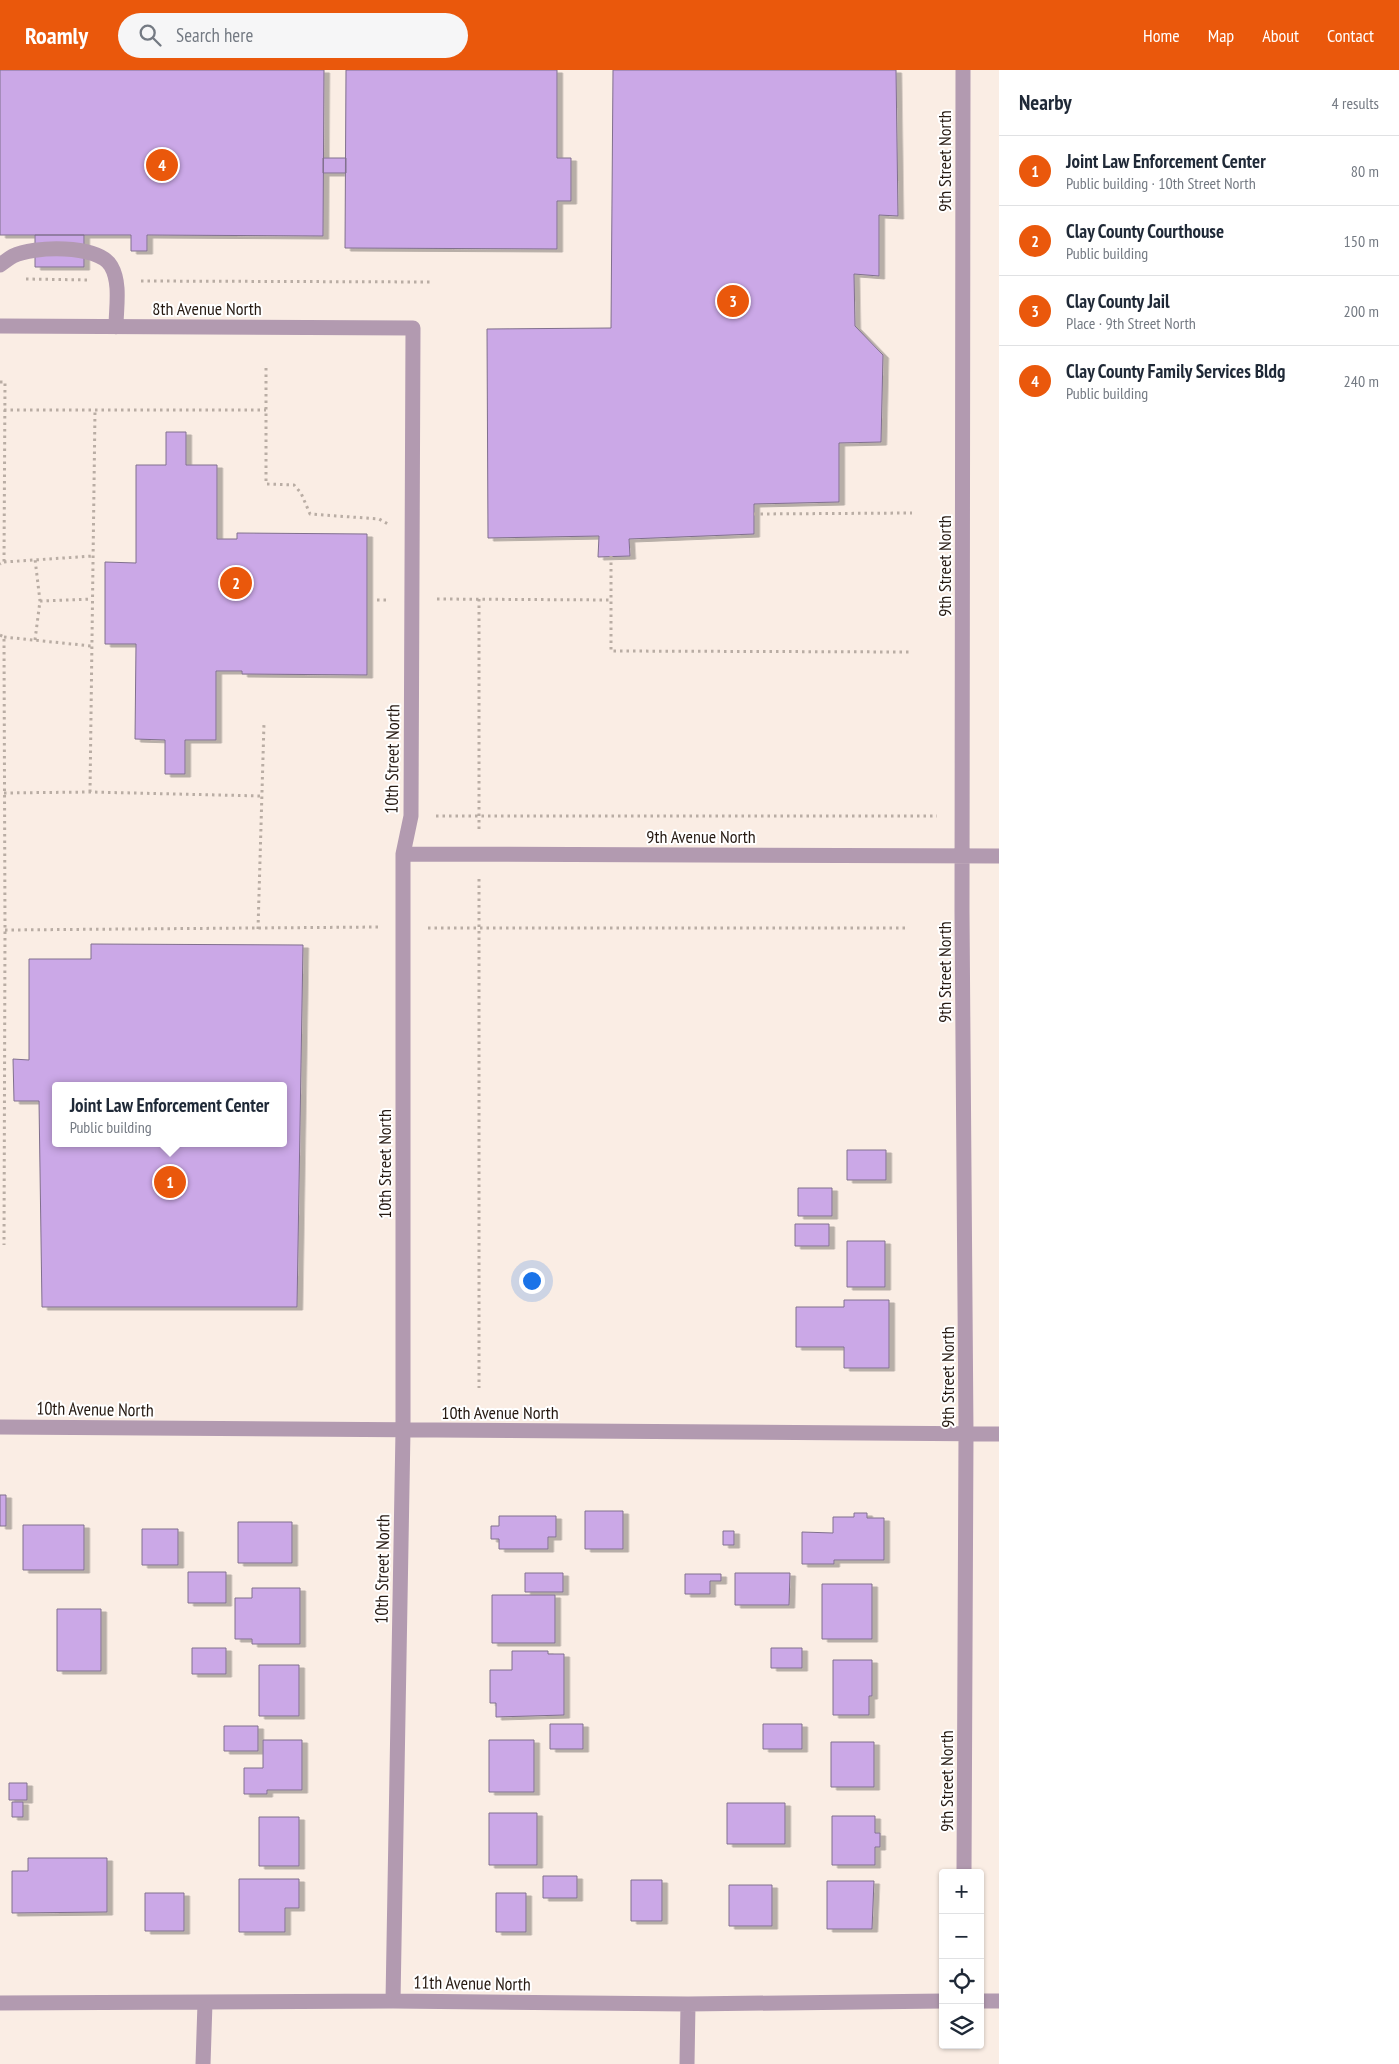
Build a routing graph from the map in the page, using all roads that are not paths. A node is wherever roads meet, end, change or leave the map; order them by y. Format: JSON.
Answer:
{"nodes":[{"id":1,"x":963,"y":70,"type":"edge"},
{"id":2,"x":0,"y":265,"type":"edge"},
{"id":3,"x":0,"y":326,"type":"edge"},
{"id":4,"x":116,"y":327,"type":"junction"},
{"id":5,"x":413,"y":328,"type":"joint"},
{"id":6,"x":403,"y":854,"type":"junction"},
{"id":7,"x":962,"y":856,"type":"junction"},
{"id":8,"x":999,"y":856,"type":"edge"},
{"id":9,"x":0,"y":1427,"type":"edge"},
{"id":10,"x":403,"y":1430,"type":"junction"},
{"id":11,"x":966,"y":1434,"type":"junction"},
{"id":12,"x":999,"y":1434,"type":"edge"},
{"id":13,"x":964,"y":1869,"type":"edge"},
{"id":14,"x":393,"y":2001,"type":"junction"},
{"id":15,"x":939,"y":2001,"type":"edge"},
{"id":16,"x":984,"y":2001,"type":"edge"},
{"id":17,"x":999,"y":2001,"type":"edge"},
{"id":18,"x":0,"y":2003,"type":"edge"},
{"id":19,"x":205,"y":2003,"type":"junction"},
{"id":20,"x":688,"y":2004,"type":"junction"},
{"id":21,"x":204,"y":2064,"type":"edge"},
{"id":22,"x":687,"y":2064,"type":"edge"}],
"edges":[{"from":1,"to":7,"type":"street","name":"9th Street North"},
{"from":2,"to":4,"type":"street"},
{"from":3,"to":4,"type":"street","name":"8th Avenue North"},
{"from":4,"to":5,"type":"street","name":"8th Avenue North"},
{"from":5,"to":6,"type":"street","name":"10th Street North"},
{"from":6,"to":7,"type":"street","name":"9th Avenue North"},
{"from":6,"to":10,"type":"street","name":"10th Street North"},
{"from":7,"to":8,"type":"street","name":"9th Avenue North"},
{"from":7,"to":11,"type":"street","name":"9th Street North"},
{"from":9,"to":10,"type":"street","name":"10th Avenue North"},
{"from":10,"to":11,"type":"street","name":"10th Avenue North"},
{"from":10,"to":14,"type":"street","name":"10th Street North"},
{"from":11,"to":12,"type":"street","name":"10th Avenue North"},
{"from":11,"to":13,"type":"street","name":"9th Street North"},
{"from":14,"to":19,"type":"street","name":"11th Avenue North"},
{"from":14,"to":20,"type":"street","name":"11th Avenue North"},
{"from":15,"to":20,"type":"street","name":"11th Avenue North"},
{"from":16,"to":17,"type":"street"},
{"from":18,"to":19,"type":"street","name":"11th Avenue North"},
{"from":19,"to":21,"type":"street"},
{"from":20,"to":22,"type":"street"}]}
